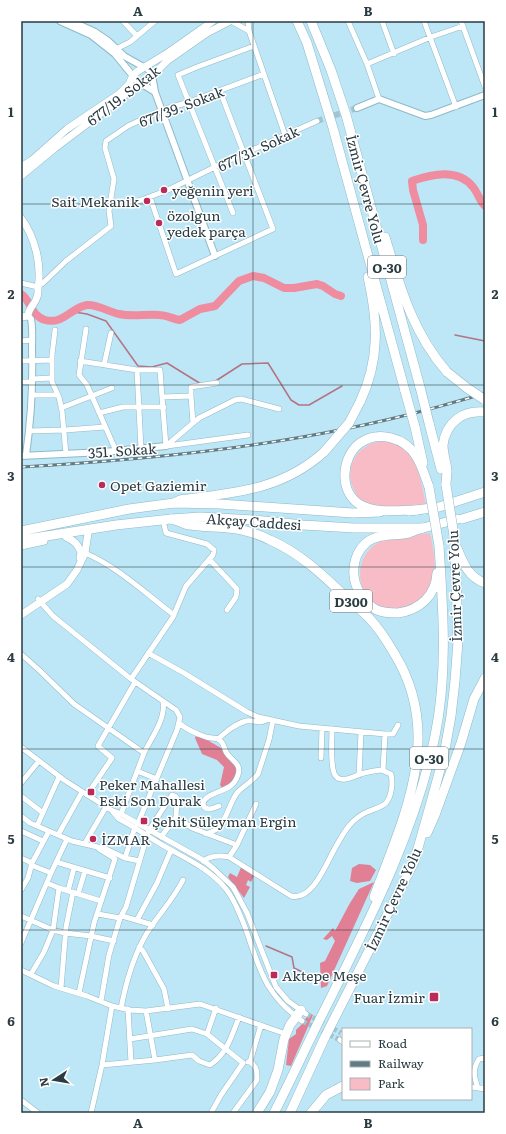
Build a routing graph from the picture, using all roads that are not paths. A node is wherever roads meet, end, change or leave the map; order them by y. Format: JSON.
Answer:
{"nodes":[{"id":1,"x":60,"y":21,"type":"edge"},
{"id":2,"x":71,"y":21,"type":"edge"},
{"id":3,"x":123,"y":21,"type":"edge"},
{"id":4,"x":154,"y":21,"type":"edge"},
{"id":5,"x":213,"y":21,"type":"edge"},
{"id":6,"x":230,"y":21,"type":"edge"},
{"id":7,"x":248,"y":21,"type":"edge"},
{"id":8,"x":297,"y":21,"type":"edge"},
{"id":9,"x":311,"y":21,"type":"edge"},
{"id":10,"x":348,"y":21,"type":"edge"},
{"id":11,"x":382,"y":21,"type":"edge"},
{"id":12,"x":424,"y":21,"type":"edge"},
{"id":13,"x":462,"y":23,"type":"edge"},
{"id":14,"x":249,"y":31,"type":"junction"},
{"id":15,"x":137,"y":36,"type":"junction"},
{"id":16,"x":431,"y":37,"type":"junction"},
{"id":17,"x":254,"y":46,"type":"junction"},
{"id":18,"x":116,"y":49,"type":"junction"},
{"id":19,"x":394,"y":54,"type":"junction"},
{"id":20,"x":367,"y":64,"type":"junction"},
{"id":21,"x":145,"y":67,"type":"junction"},
{"id":22,"x":264,"y":74,"type":"junction"},
{"id":23,"x":133,"y":75,"type":"junction"},
{"id":24,"x":152,"y":75,"type":"junction"},
{"id":25,"x":141,"y":85,"type":"junction"},
{"id":26,"x":485,"y":87,"type":"edge"},
{"id":27,"x":220,"y":91,"type":"junction"},
{"id":28,"x":155,"y":92,"type":"junction"},
{"id":29,"x":485,"y":95,"type":"edge"},
{"id":30,"x":379,"y":99,"type":"junction"},
{"id":31,"x":189,"y":102,"type":"junction"},
{"id":32,"x":456,"y":107,"type":"junction"},
{"id":33,"x":357,"y":108,"type":"tunnel mouth"},
{"id":34,"x":162,"y":110,"type":"junction"},
{"id":35,"x":317,"y":121,"type":"tunnel mouth"},
{"id":36,"x":285,"y":135,"type":"junction"},
{"id":37,"x":354,"y":146,"type":"junction"},
{"id":38,"x":245,"y":154,"type":"junction"},
{"id":39,"x":21,"y":167,"type":"edge"},
{"id":40,"x":215,"y":167,"type":"junction"},
{"id":41,"x":21,"y":176,"type":"edge"},
{"id":42,"x":187,"y":181,"type":"junction"},
{"id":43,"x":150,"y":197,"type":"junction"},
{"id":44,"x":110,"y":202,"type":"junction"},
{"id":45,"x":233,"y":213,"type":"dead end"},
{"id":46,"x":21,"y":218,"type":"edge"},
{"id":47,"x":24,"y":228,"type":"edge"},
{"id":48,"x":361,"y":229,"type":"junction"},
{"id":49,"x":215,"y":256,"type":"junction"},
{"id":50,"x":21,"y":283,"type":"edge"},
{"id":51,"x":38,"y":286,"type":"junction"},
{"id":52,"x":26,"y":315,"type":"edge"},
{"id":53,"x":86,"y":329,"type":"dead end"},
{"id":54,"x":55,"y":330,"type":"dead end"},
{"id":55,"x":111,"y":333,"type":"dead end"},
{"id":56,"x":32,"y":340,"type":"junction"},
{"id":57,"x":21,"y":341,"type":"edge"},
{"id":58,"x":52,"y":360,"type":"junction"},
{"id":59,"x":21,"y":361,"type":"edge"},
{"id":60,"x":32,"y":361,"type":"junction"},
{"id":61,"x":80,"y":361,"type":"junction"},
{"id":62,"x":104,"y":365,"type":"junction"},
{"id":63,"x":137,"y":370,"type":"junction"},
{"id":64,"x":52,"y":378,"type":"junction"},
{"id":65,"x":32,"y":381,"type":"junction"},
{"id":66,"x":21,"y":382,"type":"edge"},
{"id":67,"x":217,"y":383,"type":"dead end"},
{"id":68,"x":112,"y":388,"type":"dead end"},
{"id":69,"x":32,"y":395,"type":"junction"},
{"id":70,"x":58,"y":395,"type":"junction"},
{"id":71,"x":92,"y":396,"type":"junction"},
{"id":72,"x":191,"y":396,"type":"junction"},
{"id":73,"x":162,"y":397,"type":"junction"},
{"id":74,"x":485,"y":400,"type":"edge"},
{"id":75,"x":139,"y":406,"type":"junction"},
{"id":76,"x":164,"y":407,"type":"junction"},
{"id":77,"x":61,"y":408,"type":"junction"},
{"id":78,"x":279,"y":409,"type":"dead end"},
{"id":79,"x":485,"y":412,"type":"edge"},
{"id":80,"x":99,"y":413,"type":"junction"},
{"id":81,"x":193,"y":423,"type":"junction"},
{"id":82,"x":105,"y":427,"type":"junction"},
{"id":83,"x":65,"y":430,"type":"junction"},
{"id":84,"x":29,"y":431,"type":"junction"},
{"id":85,"x":248,"y":435,"type":"dead end"},
{"id":86,"x":166,"y":446,"type":"junction"},
{"id":87,"x":141,"y":449,"type":"junction"},
{"id":88,"x":116,"y":451,"type":"junction"},
{"id":89,"x":66,"y":454,"type":"junction"},
{"id":90,"x":23,"y":455,"type":"edge"},
{"id":91,"x":446,"y":485,"type":"junction"},
{"id":92,"x":429,"y":488,"type":"junction"},
{"id":93,"x":485,"y":492,"type":"edge"},
{"id":94,"x":174,"y":503,"type":"junction"},
{"id":95,"x":485,"y":507,"type":"edge"},
{"id":96,"x":417,"y":510,"type":"junction"},
{"id":97,"x":485,"y":512,"type":"edge"},
{"id":98,"x":167,"y":519,"type":"junction"},
{"id":99,"x":462,"y":519,"type":"junction"},
{"id":100,"x":116,"y":525,"type":"junction"},
{"id":101,"x":423,"y":528,"type":"junction"},
{"id":102,"x":21,"y":531,"type":"edge"},
{"id":103,"x":88,"y":533,"type":"junction"},
{"id":104,"x":66,"y":537,"type":"junction"},
{"id":105,"x":21,"y":540,"type":"edge"},
{"id":106,"x":455,"y":542,"type":"junction"},
{"id":107,"x":21,"y":546,"type":"edge"},
{"id":108,"x":439,"y":546,"type":"junction"},
{"id":109,"x":84,"y":553,"type":"junction"},
{"id":110,"x":209,"y":559,"type":"junction"},
{"id":111,"x":485,"y":584,"type":"edge"},
{"id":112,"x":40,"y":600,"type":"junction"},
{"id":113,"x":227,"y":610,"type":"dead end"},
{"id":114,"x":21,"y":611,"type":"edge"},
{"id":115,"x":21,"y":615,"type":"edge"},
{"id":116,"x":174,"y":615,"type":"junction"},
{"id":117,"x":148,"y":653,"type":"junction"},
{"id":118,"x":21,"y":654,"type":"edge"},
{"id":119,"x":485,"y":678,"type":"edge"},
{"id":120,"x":130,"y":679,"type":"junction"},
{"id":121,"x":135,"y":682,"type":"junction"},
{"id":122,"x":163,"y":702,"type":"junction"},
{"id":123,"x":271,"y":720,"type":"junction"},
{"id":124,"x":178,"y":723,"type":"junction"},
{"id":125,"x":398,"y":725,"type":"dead end"},
{"id":126,"x":110,"y":729,"type":"junction"},
{"id":127,"x":322,"y":729,"type":"junction"},
{"id":128,"x":332,"y":729,"type":"junction"},
{"id":129,"x":362,"y":732,"type":"junction"},
{"id":130,"x":385,"y":734,"type":"junction"},
{"id":131,"x":218,"y":739,"type":"junction"},
{"id":132,"x":21,"y":748,"type":"edge"},
{"id":133,"x":144,"y":753,"type":"junction"},
{"id":134,"x":321,"y":758,"type":"dead end"},
{"id":135,"x":39,"y":761,"type":"junction"},
{"id":136,"x":383,"y":770,"type":"junction"},
{"id":137,"x":137,"y":771,"type":"junction"},
{"id":138,"x":359,"y":774,"type":"junction"},
{"id":139,"x":59,"y":777,"type":"junction"},
{"id":140,"x":156,"y":779,"type":"junction"},
{"id":141,"x":21,"y":783,"type":"edge"},
{"id":142,"x":84,"y":793,"type":"junction"},
{"id":143,"x":21,"y":796,"type":"edge"},
{"id":144,"x":256,"y":804,"type":"dead end"},
{"id":145,"x":219,"y":806,"type":"dead end"},
{"id":146,"x":108,"y":808,"type":"junction"},
{"id":147,"x":43,"y":813,"type":"junction"},
{"id":148,"x":122,"y":814,"type":"junction"},
{"id":149,"x":21,"y":816,"type":"edge"},
{"id":150,"x":176,"y":817,"type":"junction"},
{"id":151,"x":137,"y":825,"type":"junction"},
{"id":152,"x":37,"y":826,"type":"junction"},
{"id":153,"x":149,"y":830,"type":"junction"},
{"id":154,"x":21,"y":831,"type":"edge"},
{"id":155,"x":49,"y":831,"type":"junction"},
{"id":156,"x":206,"y":834,"type":"junction"},
{"id":157,"x":58,"y":835,"type":"junction"},
{"id":158,"x":147,"y":836,"type":"junction"},
{"id":159,"x":161,"y":837,"type":"junction"},
{"id":160,"x":67,"y":839,"type":"junction"},
{"id":161,"x":43,"y":841,"type":"junction"},
{"id":162,"x":85,"y":843,"type":"junction"},
{"id":163,"x":237,"y":845,"type":"junction"},
{"id":164,"x":98,"y":849,"type":"junction"},
{"id":165,"x":171,"y":850,"type":"junction"},
{"id":166,"x":230,"y":857,"type":"junction"},
{"id":167,"x":21,"y":858,"type":"edge"},
{"id":168,"x":125,"y":858,"type":"junction"},
{"id":169,"x":140,"y":861,"type":"junction"},
{"id":170,"x":204,"y":861,"type":"junction"},
{"id":171,"x":56,"y":862,"type":"junction"},
{"id":172,"x":414,"y":862,"type":"junction"},
{"id":173,"x":31,"y":864,"type":"junction"},
{"id":174,"x":74,"y":868,"type":"junction"},
{"id":175,"x":85,"y":871,"type":"junction"},
{"id":176,"x":51,"y":873,"type":"junction"},
{"id":177,"x":21,"y":875,"type":"edge"},
{"id":178,"x":28,"y":878,"type":"junction"},
{"id":179,"x":110,"y":878,"type":"junction"},
{"id":180,"x":183,"y":880,"type":"dead end"},
{"id":181,"x":47,"y":883,"type":"junction"},
{"id":182,"x":59,"y":888,"type":"junction"},
{"id":183,"x":21,"y":890,"type":"edge"},
{"id":184,"x":73,"y":892,"type":"junction"},
{"id":185,"x":101,"y":901,"type":"junction"},
{"id":186,"x":98,"y":914,"type":"junction"},
{"id":187,"x":21,"y":916,"type":"edge"},
{"id":188,"x":121,"y":917,"type":"junction"},
{"id":189,"x":32,"y":920,"type":"junction"},
{"id":190,"x":137,"y":920,"type":"junction"},
{"id":191,"x":153,"y":925,"type":"junction"},
{"id":192,"x":53,"y":930,"type":"junction"},
{"id":193,"x":65,"y":933,"type":"junction"},
{"id":194,"x":91,"y":936,"type":"junction"},
{"id":195,"x":114,"y":941,"type":"junction"},
{"id":196,"x":21,"y":943,"type":"edge"},
{"id":197,"x":139,"y":947,"type":"junction"},
{"id":198,"x":351,"y":956,"type":"junction"},
{"id":199,"x":21,"y":970,"type":"edge"},
{"id":200,"x":31,"y":974,"type":"junction"},
{"id":201,"x":61,"y":988,"type":"junction"},
{"id":202,"x":79,"y":993,"type":"junction"},
{"id":203,"x":101,"y":1001,"type":"junction"},
{"id":204,"x":112,"y":1006,"type":"junction"},
{"id":205,"x":121,"y":1008,"type":"junction"},
{"id":206,"x":216,"y":1008,"type":"junction"},
{"id":207,"x":128,"y":1009,"type":"junction"},
{"id":208,"x":168,"y":1009,"type":"junction"},
{"id":209,"x":146,"y":1011,"type":"junction"},
{"id":210,"x":301,"y":1015,"type":"junction"},
{"id":211,"x":239,"y":1016,"type":"junction"},
{"id":212,"x":261,"y":1025,"type":"junction"},
{"id":213,"x":207,"y":1034,"type":"junction"},
{"id":214,"x":286,"y":1034,"type":"junction"},
{"id":215,"x":151,"y":1036,"type":"junction"},
{"id":216,"x":130,"y":1039,"type":"junction"},
{"id":217,"x":226,"y":1048,"type":"junction"},
{"id":218,"x":485,"y":1058,"type":"edge"},
{"id":219,"x":479,"y":1059,"type":"junction"},
{"id":220,"x":155,"y":1060,"type":"junction"},
{"id":221,"x":472,"y":1060,"type":"edge"},
{"id":222,"x":131,"y":1062,"type":"junction"},
{"id":223,"x":250,"y":1062,"type":"junction"},
{"id":224,"x":243,"y":1063,"type":"junction"},
{"id":225,"x":102,"y":1065,"type":"junction"},
{"id":226,"x":293,"y":1075,"type":"junction"},
{"id":227,"x":342,"y":1087,"type":"edge"},
{"id":228,"x":472,"y":1087,"type":"edge"},
{"id":229,"x":478,"y":1088,"type":"junction"},
{"id":230,"x":485,"y":1089,"type":"edge"},
{"id":231,"x":21,"y":1100,"type":"edge"},
{"id":232,"x":38,"y":1113,"type":"edge"},
{"id":233,"x":91,"y":1113,"type":"edge"},
{"id":234,"x":211,"y":1113,"type":"edge"},
{"id":235,"x":233,"y":1113,"type":"edge"},
{"id":236,"x":257,"y":1113,"type":"edge"},
{"id":237,"x":270,"y":1113,"type":"edge"},
{"id":238,"x":274,"y":1113,"type":"edge"},
{"id":239,"x":290,"y":1113,"type":"edge"},
{"id":240,"x":311,"y":1113,"type":"edge"}],
"edges":[{"from":1,"to":23,"type":"street"},
{"from":2,"to":18,"type":"street"},
{"from":3,"to":15,"type":"street"},
{"from":4,"to":15,"type":"street"},
{"from":5,"to":21,"type":"main road","name":"677/19. Sokak"},
{"from":6,"to":14,"type":"street"},
{"from":6,"to":24,"type":"main road","name":"677/19. Sokak"},
{"from":7,"to":14,"type":"street"},
{"from":8,"to":48,"type":"highway","name":"İzmir Çevre Yolu","number":"O-30"},
{"from":9,"to":37,"type":"highway","name":"İzmir Çevre Yolu","number":"O-30"},
{"from":10,"to":20,"type":"street"},
{"from":11,"to":19,"type":"street"},
{"from":12,"to":16,"type":"street"},
{"from":13,"to":16,"type":"street"},
{"from":13,"to":26,"type":"street"},
{"from":14,"to":17,"type":"street"},
{"from":15,"to":18,"type":"street"},
{"from":16,"to":19,"type":"street"},
{"from":16,"to":32,"type":"street"},
{"from":17,"to":22,"type":"street"},
{"from":17,"to":31,"type":"street"},
{"from":18,"to":21,"type":"street"},
{"from":19,"to":20,"type":"street"},
{"from":20,"to":30,"type":"street"},
{"from":21,"to":23,"type":"main road","name":"677/19. Sokak"},
{"from":21,"to":24,"type":"street"},
{"from":22,"to":27,"type":"street","name":"677/39. Sokak"},
{"from":22,"to":36,"type":"street"},
{"from":23,"to":25,"type":"street"},
{"from":23,"to":39,"type":"main road","name":"677/19. Sokak"},
{"from":24,"to":25,"type":"main road","name":"677/19. Sokak"},
{"from":24,"to":28,"type":"street"},
{"from":25,"to":28,"type":"street"},
{"from":25,"to":41,"type":"main road","name":"677/19. Sokak"},
{"from":27,"to":31,"type":"street","name":"677/39. Sokak"},
{"from":27,"to":38,"type":"street"},
{"from":28,"to":34,"type":"street"},
{"from":29,"to":32,"type":"street"},
{"from":30,"to":32,"type":"street"},
{"from":30,"to":33,"type":"street"},
{"from":31,"to":34,"type":"street","name":"677/39. Sokak"},
{"from":31,"to":40,"type":"street"},
{"from":34,"to":42,"type":"street"},
{"from":34,"to":44,"type":"street","name":"677/39. Sokak"},
{"from":35,"to":36,"type":"street","name":"677/31. Sokak"},
{"from":36,"to":38,"type":"street","name":"677/31. Sokak"},
{"from":37,"to":74,"type":"highway","bridge":true},
{"from":37,"to":91,"type":"highway","name":"İzmir Çevre Yolu","number":"O-30","bridge":true},
{"from":38,"to":40,"type":"street","name":"677/31. Sokak"},
{"from":38,"to":49,"type":"street"},
{"from":40,"to":42,"type":"street","name":"677/31. Sokak"},
{"from":40,"to":45,"type":"street"},
{"from":42,"to":43,"type":"street","name":"677/31. Sokak"},
{"from":42,"to":49,"type":"street"},
{"from":43,"to":44,"type":"street","name":"677/31. Sokak"},
{"from":43,"to":49,"type":"street"},
{"from":44,"to":51,"type":"street"},
{"from":46,"to":47,"type":"main road"},
{"from":47,"to":51,"type":"main road"},
{"from":48,"to":92,"type":"highway","name":"İzmir Çevre Yolu","number":"O-30","bridge":true},
{"from":48,"to":94,"type":"highway","bridge":true},
{"from":50,"to":51,"type":"street"},
{"from":51,"to":52,"type":"main road"},
{"from":52,"to":56,"type":"street"},
{"from":53,"to":61,"type":"street"},
{"from":54,"to":58,"type":"street"},
{"from":55,"to":62,"type":"street"},
{"from":56,"to":57,"type":"street"},
{"from":56,"to":60,"type":"street"},
{"from":58,"to":60,"type":"street"},
{"from":58,"to":64,"type":"street"},
{"from":59,"to":60,"type":"street"},
{"from":60,"to":65,"type":"street"},
{"from":61,"to":62,"type":"street"},
{"from":61,"to":71,"type":"street"},
{"from":62,"to":63,"type":"street"},
{"from":63,"to":73,"type":"street"},
{"from":63,"to":75,"type":"street"},
{"from":64,"to":65,"type":"street"},
{"from":64,"to":70,"type":"street"},
{"from":65,"to":66,"type":"street"},
{"from":65,"to":69,"type":"street"},
{"from":67,"to":72,"type":"street"},
{"from":68,"to":71,"type":"street"},
{"from":69,"to":70,"type":"street"},
{"from":69,"to":84,"type":"street"},
{"from":70,"to":77,"type":"street"},
{"from":71,"to":77,"type":"street"},
{"from":71,"to":80,"type":"street"},
{"from":72,"to":73,"type":"street"},
{"from":72,"to":81,"type":"street"},
{"from":73,"to":76,"type":"street"},
{"from":75,"to":76,"type":"street"},
{"from":75,"to":80,"type":"street"},
{"from":75,"to":87,"type":"street"},
{"from":76,"to":86,"type":"street"},
{"from":77,"to":83,"type":"street"},
{"from":78,"to":81,"type":"street","name":"351. Sokak"},
{"from":79,"to":91,"type":"highway"},
{"from":80,"to":82,"type":"street"},
{"from":81,"to":86,"type":"street","name":"351. Sokak"},
{"from":82,"to":83,"type":"street"},
{"from":82,"to":88,"type":"street"},
{"from":83,"to":84,"type":"street"},
{"from":83,"to":89,"type":"street"},
{"from":84,"to":90,"type":"street"},
{"from":85,"to":86,"type":"street"},
{"from":86,"to":87,"type":"street","name":"351. Sokak"},
{"from":87,"to":88,"type":"street","name":"351. Sokak"},
{"from":88,"to":89,"type":"street","name":"351. Sokak"},
{"from":89,"to":90,"type":"street","name":"351. Sokak"},
{"from":91,"to":106,"type":"highway","name":"İzmir Çevre Yolu","number":"O-30","bridge":true},
{"from":92,"to":96,"type":"highway"},
{"from":92,"to":108,"type":"highway","name":"İzmir Çevre Yolu","number":"O-30","bridge":true},
{"from":93,"to":96,"type":"highway","name":"Akçay Caddesi"},
{"from":94,"to":96,"type":"highway","name":"Akçay Caddesi"},
{"from":94,"to":102,"type":"highway","name":"Akçay Caddesi"},
{"from":95,"to":99,"type":"highway","name":"Akçay Caddesi"},
{"from":97,"to":99,"type":"highway"},
{"from":98,"to":100,"type":"highway","name":"Akçay Caddesi"},
{"from":98,"to":101,"type":"highway","name":"Akçay Caddesi"},
{"from":98,"to":110,"type":"street"},
{"from":98,"to":198,"type":"highway","number":"D300"},
{"from":99,"to":101,"type":"highway","name":"Akçay Caddesi"},
{"from":100,"to":103,"type":"main road"},
{"from":100,"to":105,"type":"highway","name":"Akçay Caddesi"},
{"from":101,"to":108,"type":"highway"},
{"from":103,"to":104,"type":"main road"},
{"from":103,"to":109,"type":"main road"},
{"from":104,"to":107,"type":"main road"},
{"from":104,"to":112,"type":"main road"},
{"from":106,"to":111,"type":"highway"},
{"from":106,"to":172,"type":"highway","name":"İzmir Çevre Yolu","number":"O-30"},
{"from":108,"to":198,"type":"highway","name":"İzmir Çevre Yolu","number":"O-30"},
{"from":109,"to":112,"type":"main road"},
{"from":109,"to":116,"type":"street"},
{"from":110,"to":113,"type":"street"},
{"from":110,"to":116,"type":"street"},
{"from":112,"to":114,"type":"main road"},
{"from":112,"to":115,"type":"main road"},
{"from":112,"to":120,"type":"street"},
{"from":116,"to":117,"type":"street"},
{"from":117,"to":120,"type":"street"},
{"from":117,"to":123,"type":"street"},
{"from":118,"to":126,"type":"street"},
{"from":119,"to":172,"type":"highway"},
{"from":120,"to":121,"type":"street"},
{"from":121,"to":122,"type":"street"},
{"from":121,"to":126,"type":"street"},
{"from":122,"to":124,"type":"street"},
{"from":122,"to":133,"type":"street"},
{"from":123,"to":127,"type":"street"},
{"from":123,"to":131,"type":"street"},
{"from":123,"to":156,"type":"street"},
{"from":124,"to":131,"type":"street"},
{"from":124,"to":140,"type":"street"},
{"from":125,"to":130,"type":"street"},
{"from":126,"to":133,"type":"street"},
{"from":126,"to":142,"type":"street"},
{"from":127,"to":128,"type":"street"},
{"from":127,"to":134,"type":"street"},
{"from":128,"to":129,"type":"street"},
{"from":128,"to":138,"type":"street"},
{"from":129,"to":130,"type":"street"},
{"from":129,"to":138,"type":"street"},
{"from":130,"to":136,"type":"street"},
{"from":131,"to":145,"type":"street"},
{"from":132,"to":135,"type":"street"},
{"from":133,"to":137,"type":"street"},
{"from":135,"to":139,"type":"street"},
{"from":135,"to":141,"type":"street"},
{"from":136,"to":138,"type":"street"},
{"from":136,"to":166,"type":"street"},
{"from":137,"to":140,"type":"street"},
{"from":137,"to":148,"type":"street"},
{"from":139,"to":142,"type":"street"},
{"from":139,"to":147,"type":"street"},
{"from":140,"to":151,"type":"street"},
{"from":142,"to":146,"type":"street"},
{"from":142,"to":157,"type":"street"},
{"from":143,"to":147,"type":"street"},
{"from":144,"to":163,"type":"street"},
{"from":146,"to":148,"type":"street"},
{"from":146,"to":151,"type":"street"},
{"from":146,"to":162,"type":"street"},
{"from":147,"to":152,"type":"street"},
{"from":148,"to":151,"type":"street"},
{"from":149,"to":152,"type":"street"},
{"from":150,"to":153,"type":"street"},
{"from":150,"to":156,"type":"street"},
{"from":150,"to":159,"type":"street"},
{"from":151,"to":153,"type":"street"},
{"from":151,"to":158,"type":"street"},
{"from":151,"to":168,"type":"street"},
{"from":152,"to":155,"type":"street"},
{"from":153,"to":158,"type":"street"},
{"from":153,"to":159,"type":"street"},
{"from":154,"to":161,"type":"street"},
{"from":155,"to":157,"type":"street"},
{"from":155,"to":161,"type":"street"},
{"from":156,"to":163,"type":"street"},
{"from":157,"to":160,"type":"street"},
{"from":158,"to":165,"type":"street"},
{"from":158,"to":169,"type":"street"},
{"from":159,"to":170,"type":"street"},
{"from":160,"to":162,"type":"street"},
{"from":160,"to":171,"type":"street"},
{"from":161,"to":173,"type":"street"},
{"from":162,"to":164,"type":"street"},
{"from":163,"to":166,"type":"street"},
{"from":164,"to":168,"type":"street"},
{"from":164,"to":179,"type":"street"},
{"from":165,"to":190,"type":"street"},
{"from":165,"to":210,"type":"street"},
{"from":166,"to":170,"type":"street"},
{"from":167,"to":173,"type":"street"},
{"from":168,"to":169,"type":"street"},
{"from":169,"to":188,"type":"street"},
{"from":170,"to":210,"type":"street"},
{"from":171,"to":174,"type":"street"},
{"from":171,"to":176,"type":"street"},
{"from":172,"to":239,"type":"highway","name":"İzmir Çevre Yolu","number":"O-30"},
{"from":173,"to":176,"type":"street"},
{"from":173,"to":178,"type":"street"},
{"from":174,"to":175,"type":"street"},
{"from":174,"to":184,"type":"street"},
{"from":175,"to":179,"type":"street"},
{"from":175,"to":184,"type":"street"},
{"from":176,"to":181,"type":"street"},
{"from":177,"to":178,"type":"street"},
{"from":178,"to":183,"type":"street"},
{"from":179,"to":185,"type":"street"},
{"from":180,"to":191,"type":"street"},
{"from":181,"to":182,"type":"street"},
{"from":181,"to":189,"type":"street"},
{"from":182,"to":184,"type":"street"},
{"from":182,"to":192,"type":"street"},
{"from":184,"to":185,"type":"street"},
{"from":184,"to":193,"type":"street"},
{"from":185,"to":186,"type":"street"},
{"from":186,"to":188,"type":"street"},
{"from":186,"to":194,"type":"street"},
{"from":187,"to":189,"type":"street"},
{"from":188,"to":190,"type":"street"},
{"from":188,"to":195,"type":"street"},
{"from":189,"to":192,"type":"street"},
{"from":189,"to":196,"type":"street"},
{"from":190,"to":191,"type":"street"},
{"from":191,"to":197,"type":"street"},
{"from":192,"to":193,"type":"street"},
{"from":192,"to":200,"type":"street"},
{"from":193,"to":194,"type":"street"},
{"from":193,"to":201,"type":"street"},
{"from":194,"to":195,"type":"street"},
{"from":194,"to":202,"type":"street"},
{"from":195,"to":203,"type":"street"},
{"from":197,"to":205,"type":"street"},
{"from":197,"to":208,"type":"street"},
{"from":198,"to":226,"type":"highway","name":"İzmir Çevre Yolu","number":"O-30"},
{"from":199,"to":200,"type":"street"},
{"from":200,"to":201,"type":"street"},
{"from":201,"to":202,"type":"street"},
{"from":202,"to":203,"type":"street"},
{"from":203,"to":204,"type":"street"},
{"from":204,"to":205,"type":"street"},
{"from":204,"to":225,"type":"street"},
{"from":205,"to":207,"type":"street"},
{"from":206,"to":208,"type":"street"},
{"from":206,"to":211,"type":"street"},
{"from":206,"to":213,"type":"street"},
{"from":207,"to":209,"type":"street"},
{"from":207,"to":216,"type":"street"},
{"from":208,"to":209,"type":"street"},
{"from":209,"to":215,"type":"street"},
{"from":210,"to":214,"type":"highway"},
{"from":211,"to":212,"type":"street"},
{"from":211,"to":217,"type":"street"},
{"from":212,"to":214,"type":"street"},
{"from":212,"to":223,"type":"street"},
{"from":213,"to":215,"type":"street"},
{"from":213,"to":217,"type":"street"},
{"from":214,"to":236,"type":"highway"},
{"from":215,"to":216,"type":"street"},
{"from":215,"to":220,"type":"street"},
{"from":216,"to":222,"type":"street"},
{"from":217,"to":220,"type":"street"},
{"from":217,"to":224,"type":"street"},
{"from":218,"to":219,"type":"street"},
{"from":219,"to":221,"type":"street"},
{"from":219,"to":229,"type":"street"},
{"from":220,"to":222,"type":"street"},
{"from":222,"to":225,"type":"street"},
{"from":223,"to":224,"type":"street"},
{"from":223,"to":235,"type":"street"},
{"from":224,"to":234,"type":"street"},
{"from":225,"to":233,"type":"street"},
{"from":226,"to":237,"type":"highway"},
{"from":226,"to":238,"type":"highway","name":"İzmir Çevre Yolu","number":"O-30"},
{"from":227,"to":240,"type":"highway"},
{"from":228,"to":229,"type":"street"},
{"from":229,"to":230,"type":"street"},
{"from":231,"to":232,"type":"street"}]}
